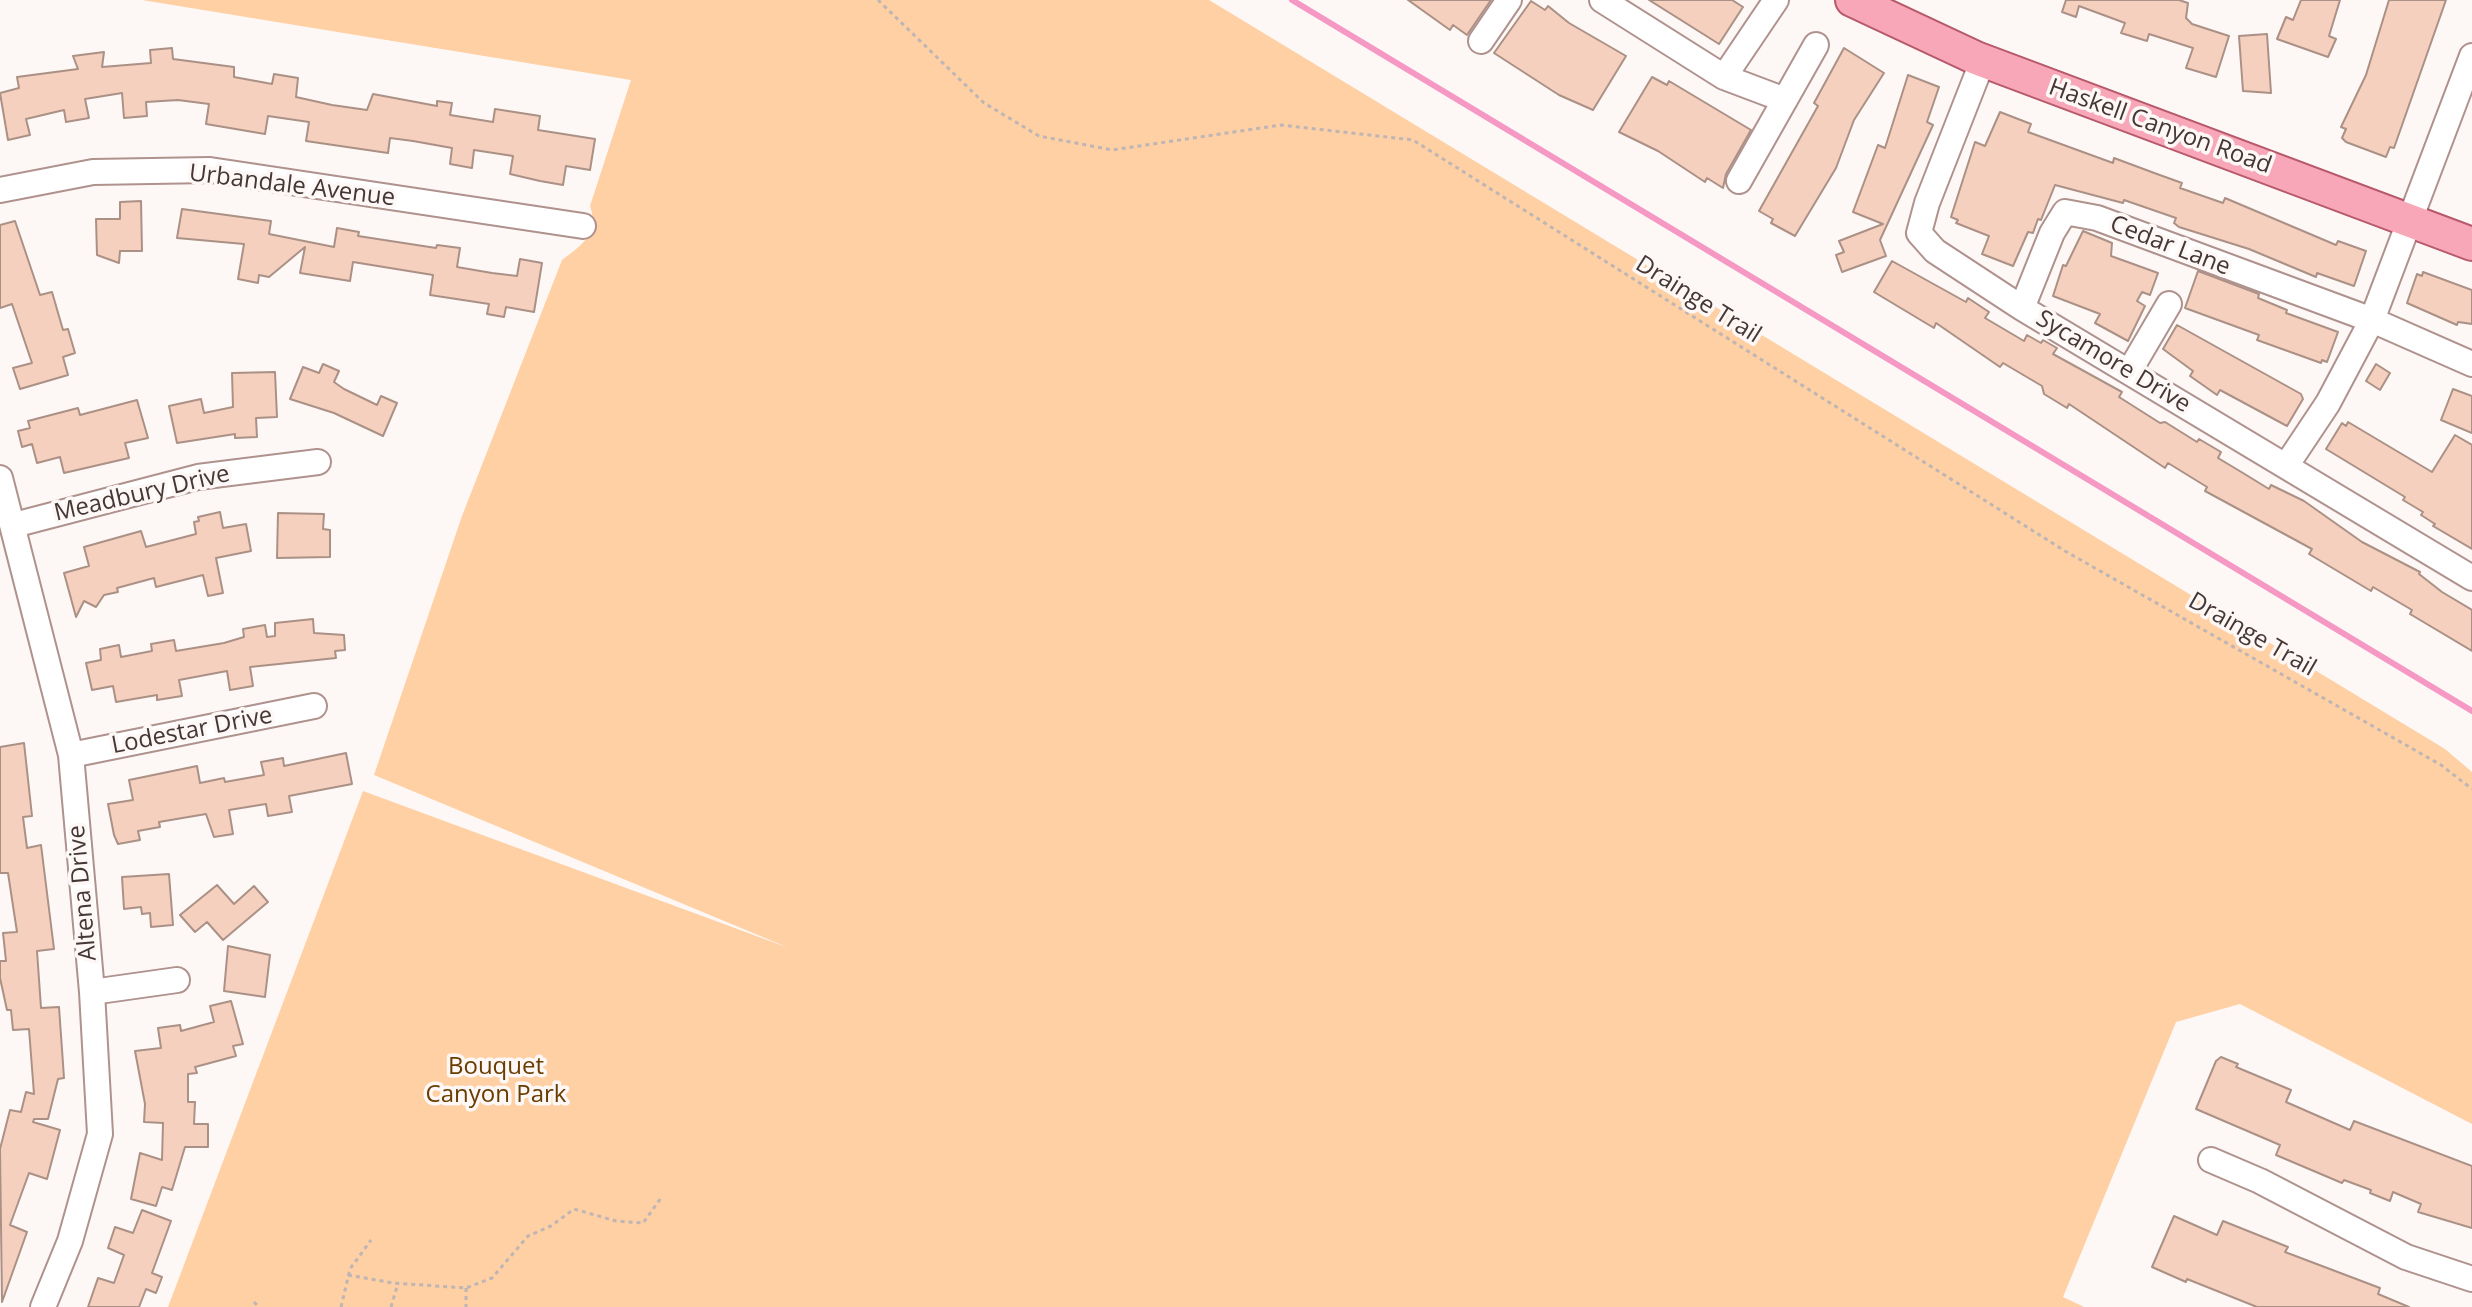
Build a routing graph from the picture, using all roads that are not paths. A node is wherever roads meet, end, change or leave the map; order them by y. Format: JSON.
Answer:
{"nodes":[{"id":1,"x":1509,"y":0,"type":"edge"},
{"id":2,"x":1602,"y":0,"type":"edge"},
{"id":3,"x":1776,"y":0,"type":"edge"},
{"id":4,"x":1852,"y":0,"type":"edge"},
{"id":5,"x":1481,"y":41,"type":"dead end"},
{"id":6,"x":1816,"y":45,"type":"dead end"},
{"id":7,"x":2472,"y":56,"type":"edge"},
{"id":8,"x":1983,"y":60,"type":"junction"},
{"id":9,"x":1724,"y":77,"type":"junction"},
{"id":10,"x":1785,"y":100,"type":"junction"},
{"id":11,"x":1739,"y":181,"type":"dead end"},
{"id":12,"x":0,"y":190,"type":"edge"},
{"id":13,"x":2412,"y":219,"type":"junction"},
{"id":14,"x":583,"y":226,"type":"dead end"},
{"id":15,"x":2472,"y":244,"type":"edge"},
{"id":16,"x":2169,"y":304,"type":"dead end"},
{"id":17,"x":2022,"y":308,"type":"junction"},
{"id":18,"x":2372,"y":320,"type":"junction"},
{"id":19,"x":2472,"y":364,"type":"edge"},
{"id":20,"x":2129,"y":372,"type":"junction"},
{"id":21,"x":318,"y":462,"type":"dead end"},
{"id":22,"x":2286,"y":466,"type":"junction"},
{"id":23,"x":0,"y":478,"type":"edge"},
{"id":24,"x":14,"y":525,"type":"junction"},
{"id":25,"x":2472,"y":578,"type":"edge"},
{"id":26,"x":314,"y":706,"type":"dead end"},
{"id":27,"x":71,"y":755,"type":"junction"},
{"id":28,"x":177,"y":980,"type":"dead end"},
{"id":29,"x":92,"y":992,"type":"junction"},
{"id":30,"x":2211,"y":1160,"type":"dead end"},
{"id":31,"x":2472,"y":1279,"type":"edge"},
{"id":32,"x":43,"y":1307,"type":"edge"}],
"edges":[{"from":1,"to":5,"type":"street"},
{"from":2,"to":9,"type":"street"},
{"from":3,"to":9,"type":"street"},
{"from":4,"to":8,"type":"main road","name":"Haskell Canyon Road"},
{"from":6,"to":10,"type":"street"},
{"from":7,"to":13,"type":"street"},
{"from":8,"to":13,"type":"main road","name":"Haskell Canyon Road"},
{"from":8,"to":17,"type":"street","name":"Sycamore Drive"},
{"from":9,"to":10,"type":"street"},
{"from":10,"to":11,"type":"street"},
{"from":12,"to":14,"type":"street","name":"Urbandale Avenue"},
{"from":13,"to":15,"type":"main road","name":"Haskell Canyon Road"},
{"from":13,"to":18,"type":"street"},
{"from":16,"to":20,"type":"street"},
{"from":17,"to":18,"type":"street","name":"Cedar Lane"},
{"from":17,"to":20,"type":"street","name":"Sycamore Drive"},
{"from":18,"to":19,"type":"street"},
{"from":18,"to":22,"type":"street"},
{"from":20,"to":22,"type":"street","name":"Sycamore Drive"},
{"from":21,"to":24,"type":"street","name":"Meadbury Drive"},
{"from":22,"to":25,"type":"street","name":"Sycamore Drive"},
{"from":23,"to":24,"type":"street","name":"Altena Drive"},
{"from":24,"to":27,"type":"street","name":"Altena Drive"},
{"from":26,"to":27,"type":"street","name":"Lodestar Drive"},
{"from":27,"to":29,"type":"street","name":"Altena Drive"},
{"from":28,"to":29,"type":"street"},
{"from":29,"to":32,"type":"street","name":"Altena Drive"},
{"from":30,"to":31,"type":"street"}]}
